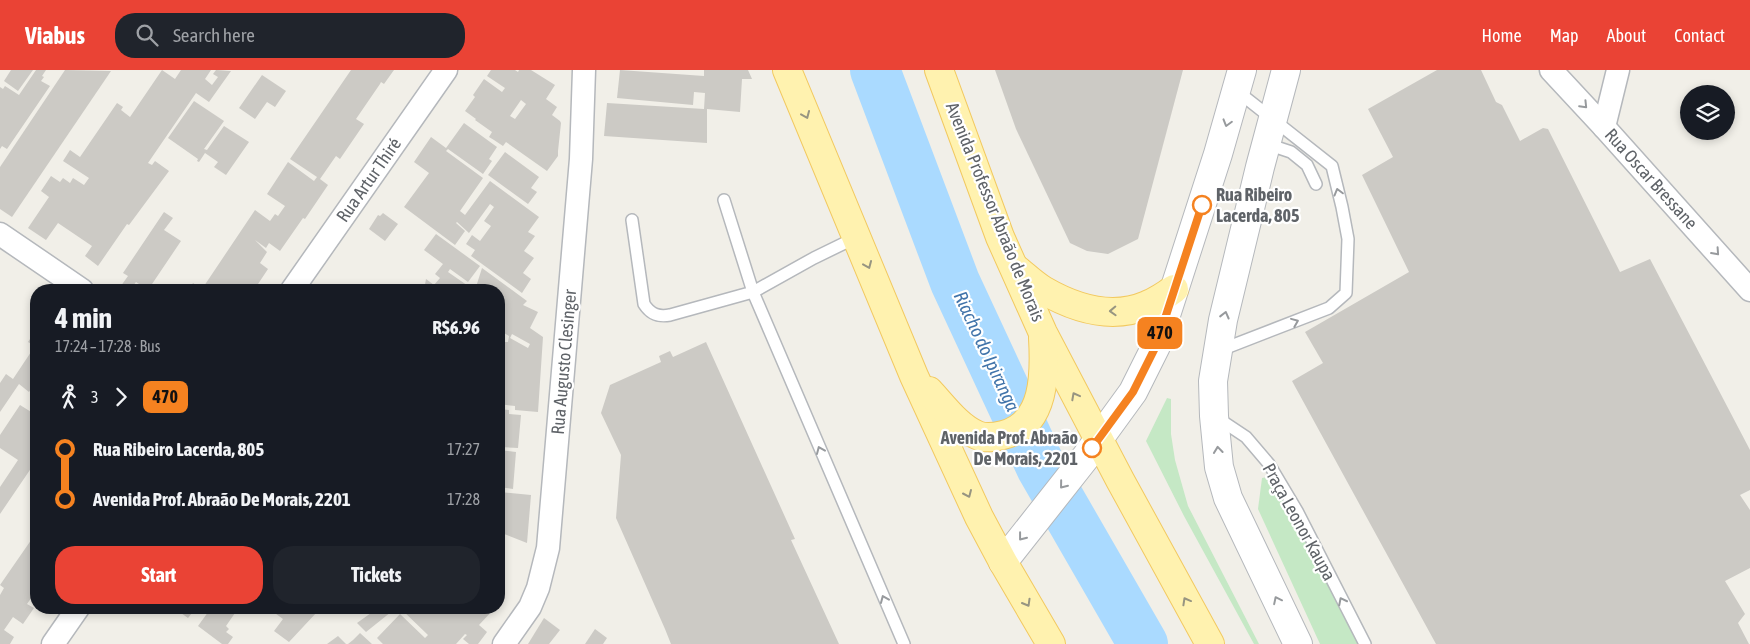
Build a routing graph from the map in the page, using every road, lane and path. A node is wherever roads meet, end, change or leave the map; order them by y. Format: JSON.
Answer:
{"nodes":[{"id":1,"x":446,"y":70,"type":"edge"},
{"id":2,"x":788,"y":70,"type":"edge"},
{"id":3,"x":939,"y":70,"type":"edge"},
{"id":4,"x":951,"y":70,"type":"edge"},
{"id":5,"x":1286,"y":70,"type":"edge"},
{"id":6,"x":1551,"y":70,"type":"edge"},
{"id":7,"x":1618,"y":70,"type":"edge"},
{"id":8,"x":581,"y":72,"type":"edge"},
{"id":9,"x":1239,"y":80,"type":"edge"},
{"id":10,"x":957,"y":118,"type":"junction"},
{"id":11,"x":1604,"y":126,"type":"junction"},
{"id":12,"x":1270,"y":132,"type":"junction"},
{"id":13,"x":1316,"y":184,"type":"dead end"},
{"id":14,"x":724,"y":200,"type":"dead end"},
{"id":15,"x":632,"y":220,"type":"dead end"},
{"id":16,"x":0,"y":234,"type":"edge"},
{"id":17,"x":857,"y":237,"type":"junction"},
{"id":18,"x":1013,"y":266,"type":"junction"},
{"id":19,"x":73,"y":284,"type":"edge"},
{"id":20,"x":296,"y":284,"type":"edge"},
{"id":21,"x":1174,"y":289,"type":"junction"},
{"id":22,"x":1750,"y":290,"type":"edge"},
{"id":23,"x":753,"y":292,"type":"junction"},
{"id":24,"x":1043,"y":333,"type":"junction"},
{"id":25,"x":1217,"y":352,"type":"junction"},
{"id":26,"x":914,"y":376,"type":"junction"},
{"id":27,"x":1214,"y":416,"type":"junction"},
{"id":28,"x":1092,"y":448,"type":"junction"},
{"id":29,"x":1003,"y":562,"type":"junction"},
{"id":30,"x":74,"y":614,"type":"edge"},
{"id":31,"x":53,"y":644,"type":"edge"},
{"id":32,"x":504,"y":644,"type":"edge"},
{"id":33,"x":904,"y":644,"type":"edge"},
{"id":34,"x":1050,"y":644,"type":"edge"},
{"id":35,"x":1210,"y":644,"type":"edge"},
{"id":36,"x":1298,"y":644,"type":"edge"},
{"id":37,"x":1364,"y":644,"type":"edge"}],
"edges":[{"from":1,"to":20,"type":"street","name":"Rua Artur Thiré"},
{"from":2,"to":17,"type":"main road","one_way":true},
{"from":3,"to":10,"type":"main road","name":"Avenida Professor Abraão de Morais"},
{"from":4,"to":10,"type":"lane"},
{"from":5,"to":12,"type":"street"},
{"from":6,"to":11,"type":"street","name":"Rua Oscar Bressane","one_way":true},
{"from":7,"to":11,"type":"street"},
{"from":8,"to":32,"type":"street","name":"Rua Augusto Clesinger"},
{"from":9,"to":12,"type":"lane"},
{"from":9,"to":21,"type":"street","one_way":true},
{"from":10,"to":18,"type":"main road","name":"Avenida Professor Abraão de Morais"},
{"from":11,"to":22,"type":"street","name":"Rua Oscar Bressane","one_way":true},
{"from":12,"to":13,"type":"lane"},
{"from":25,"to":12,"type":"street","one_way":true},
{"from":25,"to":12,"type":"lane","one_way":true},
{"from":14,"to":23,"type":"lane"},
{"from":15,"to":23,"type":"lane"},
{"from":16,"to":19,"type":"street"},
{"from":17,"to":23,"type":"lane"},
{"from":17,"to":26,"type":"main road","one_way":true},
{"from":21,"to":18,"type":"main road","one_way":true},
{"from":18,"to":24,"type":"main road","name":"Avenida Professor Abraão de Morais"},
{"from":21,"to":28,"type":"street"},
{"from":33,"to":23,"type":"lane","one_way":true},
{"from":24,"to":26,"type":"main road"},
{"from":28,"to":24,"type":"main road","name":"Avenida Professor Abraão de Morais","one_way":true},
{"from":25,"to":27,"type":"street"},
{"from":26,"to":29,"type":"main road","one_way":true},
{"from":36,"to":27,"type":"street","one_way":true},
{"from":37,"to":27,"type":"lane","name":"Praça Leonor Kaupa","one_way":true},
{"from":28,"to":29,"type":"street","one_way":true},
{"from":35,"to":28,"type":"main road","name":"Avenida Professor Abraão de Morais","one_way":true},
{"from":29,"to":34,"type":"main road","one_way":true},
{"from":30,"to":31,"type":"street"}]}
